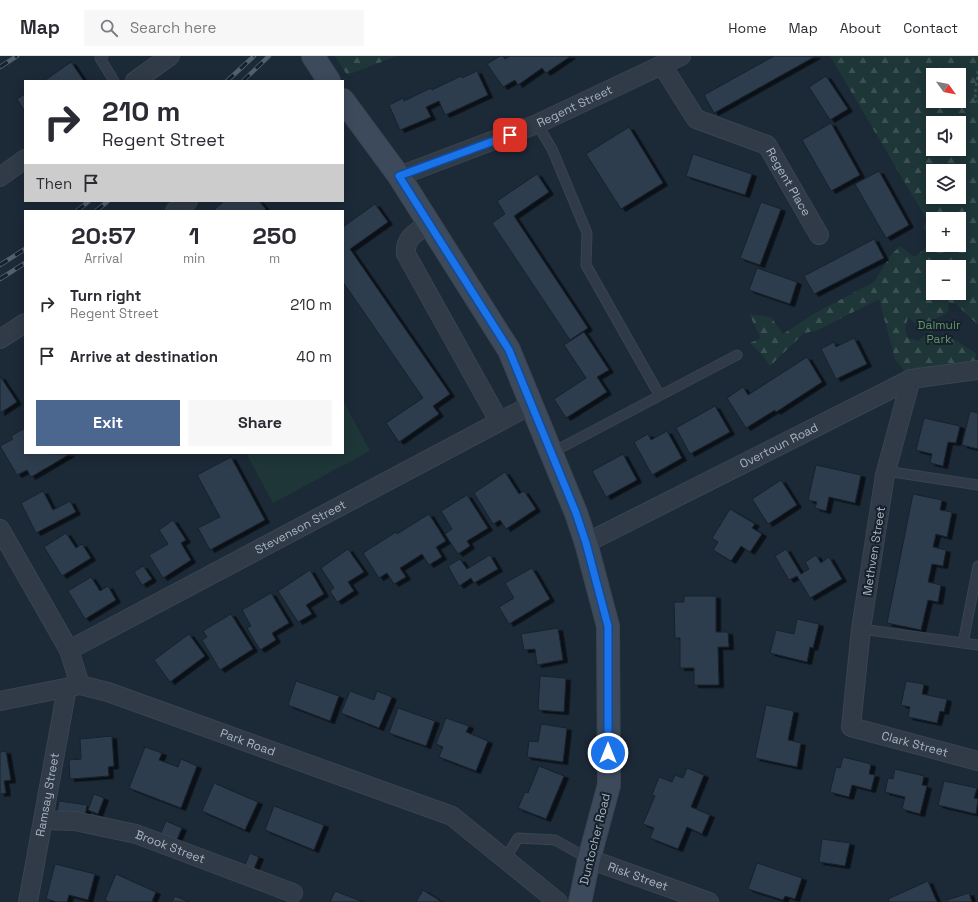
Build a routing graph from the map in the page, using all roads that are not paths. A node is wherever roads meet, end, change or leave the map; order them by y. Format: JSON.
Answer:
{"nodes":[{"id":1,"x":104,"y":56,"type":"edge"},
{"id":2,"x":170,"y":56,"type":"edge"},
{"id":3,"x":313,"y":56,"type":"edge"},
{"id":4,"x":681,"y":56,"type":"edge"},
{"id":5,"x":662,"y":65,"type":"junction"},
{"id":6,"x":113,"y":80,"type":"edge"},
{"id":7,"x":136,"y":80,"type":"edge"},
{"id":8,"x":326,"y":80,"type":"edge"},
{"id":9,"x":344,"y":101,"type":"edge"},
{"id":10,"x":537,"y":124,"type":"junction"},
{"id":11,"x":24,"y":160,"type":"edge"},
{"id":12,"x":399,"y":176,"type":"junction"},
{"id":13,"x":0,"y":177,"type":"edge"},
{"id":14,"x":187,"y":202,"type":"edge"},
{"id":15,"x":176,"y":210,"type":"edge"},
{"id":16,"x":429,"y":223,"type":"junction"},
{"id":17,"x":819,"y":235,"type":"dead end"},
{"id":18,"x":24,"y":324,"type":"edge"},
{"id":19,"x":0,"y":339,"type":"edge"},
{"id":20,"x":737,"y":355,"type":"dead end"},
{"id":21,"x":978,"y":370,"type":"edge"},
{"id":22,"x":911,"y":379,"type":"junction"},
{"id":23,"x":660,"y":395,"type":"junction"},
{"id":24,"x":531,"y":405,"type":"junction"},
{"id":25,"x":499,"y":421,"type":"junction"},
{"id":26,"x":552,"y":453,"type":"junction"},
{"id":27,"x":886,"y":472,"type":"junction"},
{"id":28,"x":978,"y":485,"type":"edge"},
{"id":29,"x":0,"y":529,"type":"edge"},
{"id":30,"x":586,"y":543,"type":"junction"},
{"id":31,"x":978,"y":566,"type":"edge"},
{"id":32,"x":862,"y":629,"type":"junction"},
{"id":33,"x":963,"y":643,"type":"junction"},
{"id":34,"x":978,"y":645,"type":"edge"},
{"id":35,"x":69,"y":650,"type":"junction"},
{"id":36,"x":73,"y":687,"type":"junction"},
{"id":37,"x":0,"y":701,"type":"edge"},
{"id":38,"x":851,"y":727,"type":"joint"},
{"id":39,"x":978,"y":761,"type":"edge"},
{"id":40,"x":43,"y":820,"type":"junction"},
{"id":41,"x":505,"y":859,"type":"junction"},
{"id":42,"x":589,"y":859,"type":"junction"},
{"id":43,"x":293,"y":893,"type":"dead end"},
{"id":44,"x":28,"y":902,"type":"edge"},
{"id":45,"x":558,"y":902,"type":"edge"},
{"id":46,"x":580,"y":902,"type":"edge"},
{"id":47,"x":709,"y":902,"type":"edge"}],
"edges":[{"from":1,"to":6,"type":"lane"},
{"from":2,"to":7,"type":"street"},
{"from":3,"to":8,"type":"main road"},
{"from":4,"to":5,"type":"street","name":"Regent Street"},
{"from":5,"to":10,"type":"street","name":"Regent Street"},
{"from":5,"to":17,"type":"street","name":"Regent Place"},
{"from":9,"to":12,"type":"main road","name":"Duntocher Road"},
{"from":10,"to":12,"type":"street","name":"Regent Street"},
{"from":10,"to":23,"type":"lane"},
{"from":11,"to":13,"type":"street"},
{"from":12,"to":16,"type":"main road","name":"Duntocher Road"},
{"from":14,"to":15,"type":"street"},
{"from":16,"to":24,"type":"main road","name":"Duntocher Road"},
{"from":16,"to":25,"type":"street"},
{"from":18,"to":19,"type":"street"},
{"from":20,"to":23,"type":"lane"},
{"from":21,"to":22,"type":"street","name":"Overtoun Road"},
{"from":22,"to":27,"type":"street","name":"Methven Street"},
{"from":22,"to":30,"type":"street","name":"Overtoun Road"},
{"from":23,"to":26,"type":"lane"},
{"from":24,"to":25,"type":"street","name":"Stevenson Street"},
{"from":24,"to":26,"type":"main road","name":"Duntocher Road"},
{"from":25,"to":35,"type":"street","name":"Stevenson Street"},
{"from":26,"to":30,"type":"main road","name":"Duntocher Road"},
{"from":27,"to":28,"type":"lane"},
{"from":27,"to":32,"type":"street","name":"Methven Street"},
{"from":29,"to":35,"type":"street"},
{"from":30,"to":42,"type":"main road","name":"Duntocher Road"},
{"from":31,"to":33,"type":"lane"},
{"from":32,"to":33,"type":"lane"},
{"from":32,"to":38,"type":"street","name":"Methven Street"},
{"from":33,"to":34,"type":"lane"},
{"from":35,"to":36,"type":"street"},
{"from":36,"to":37,"type":"street"},
{"from":36,"to":40,"type":"street","name":"Ramsay Street"},
{"from":36,"to":41,"type":"street","name":"Park Road"},
{"from":38,"to":39,"type":"street","name":"Clark Street"},
{"from":40,"to":43,"type":"street","name":"Brook Street"},
{"from":40,"to":44,"type":"street","name":"Ramsay Street"},
{"from":41,"to":42,"type":"lane"},
{"from":41,"to":45,"type":"street","name":"Park Road"},
{"from":42,"to":46,"type":"main road","name":"Duntocher Road"},
{"from":42,"to":47,"type":"street","name":"Risk Street"}]}
